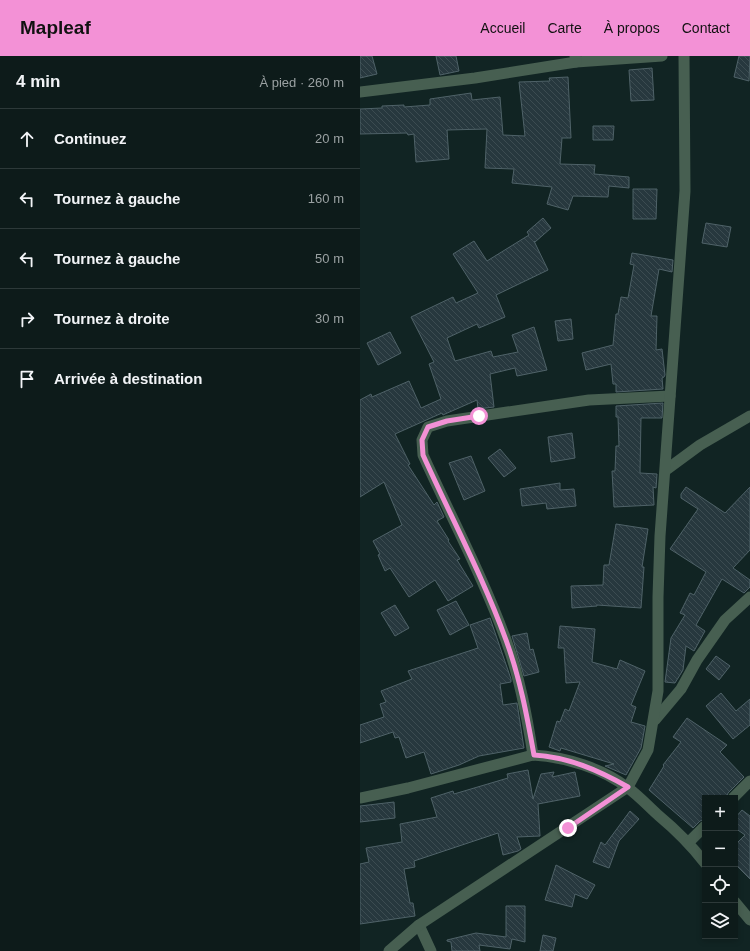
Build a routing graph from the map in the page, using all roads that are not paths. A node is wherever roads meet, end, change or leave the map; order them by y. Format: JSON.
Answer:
{"nodes":[{"id":1,"x":662,"y":56,"type":"edge"},
{"id":2,"x":684,"y":56,"type":"edge"},
{"id":3,"x":576,"y":59,"type":"edge"},
{"id":4,"x":360,"y":92,"type":"edge"},
{"id":5,"x":670,"y":396,"type":"junction"},
{"id":6,"x":750,"y":416,"type":"edge"},
{"id":7,"x":666,"y":470,"type":"junction"},
{"id":8,"x":750,"y":597,"type":"edge"},
{"id":9,"x":655,"y":720,"type":"junction"},
{"id":10,"x":534,"y":755,"type":"junction"},
{"id":11,"x":750,"y":781,"type":"edge"},
{"id":12,"x":628,"y":787,"type":"junction"},
{"id":13,"x":736,"y":795,"type":"edge"},
{"id":14,"x":360,"y":798,"type":"edge"},
{"id":15,"x":702,"y":829,"type":"edge"},
{"id":16,"x":689,"y":842,"type":"junction"},
{"id":17,"x":702,"y":860,"type":"edge"},
{"id":18,"x":736,"y":903,"type":"edge"},
{"id":19,"x":750,"y":920,"type":"edge"},
{"id":20,"x":419,"y":925,"type":"junction"},
{"id":21,"x":389,"y":951,"type":"edge"},
{"id":22,"x":431,"y":951,"type":"edge"}],
"edges":[{"from":1,"to":3,"type":"street"},
{"from":2,"to":5,"type":"street"},
{"from":3,"to":4,"type":"street"},
{"from":5,"to":7,"type":"street"},
{"from":5,"to":10,"type":"street"},
{"from":6,"to":7,"type":"street"},
{"from":7,"to":9,"type":"street"},
{"from":8,"to":9,"type":"street"},
{"from":9,"to":12,"type":"street"},
{"from":10,"to":12,"type":"street"},
{"from":10,"to":14,"type":"street"},
{"from":11,"to":13,"type":"street"},
{"from":12,"to":16,"type":"street"},
{"from":12,"to":20,"type":"street"},
{"from":15,"to":16,"type":"street"},
{"from":16,"to":17,"type":"street"},
{"from":18,"to":19,"type":"street"},
{"from":20,"to":21,"type":"street"},
{"from":20,"to":22,"type":"street"}]}
